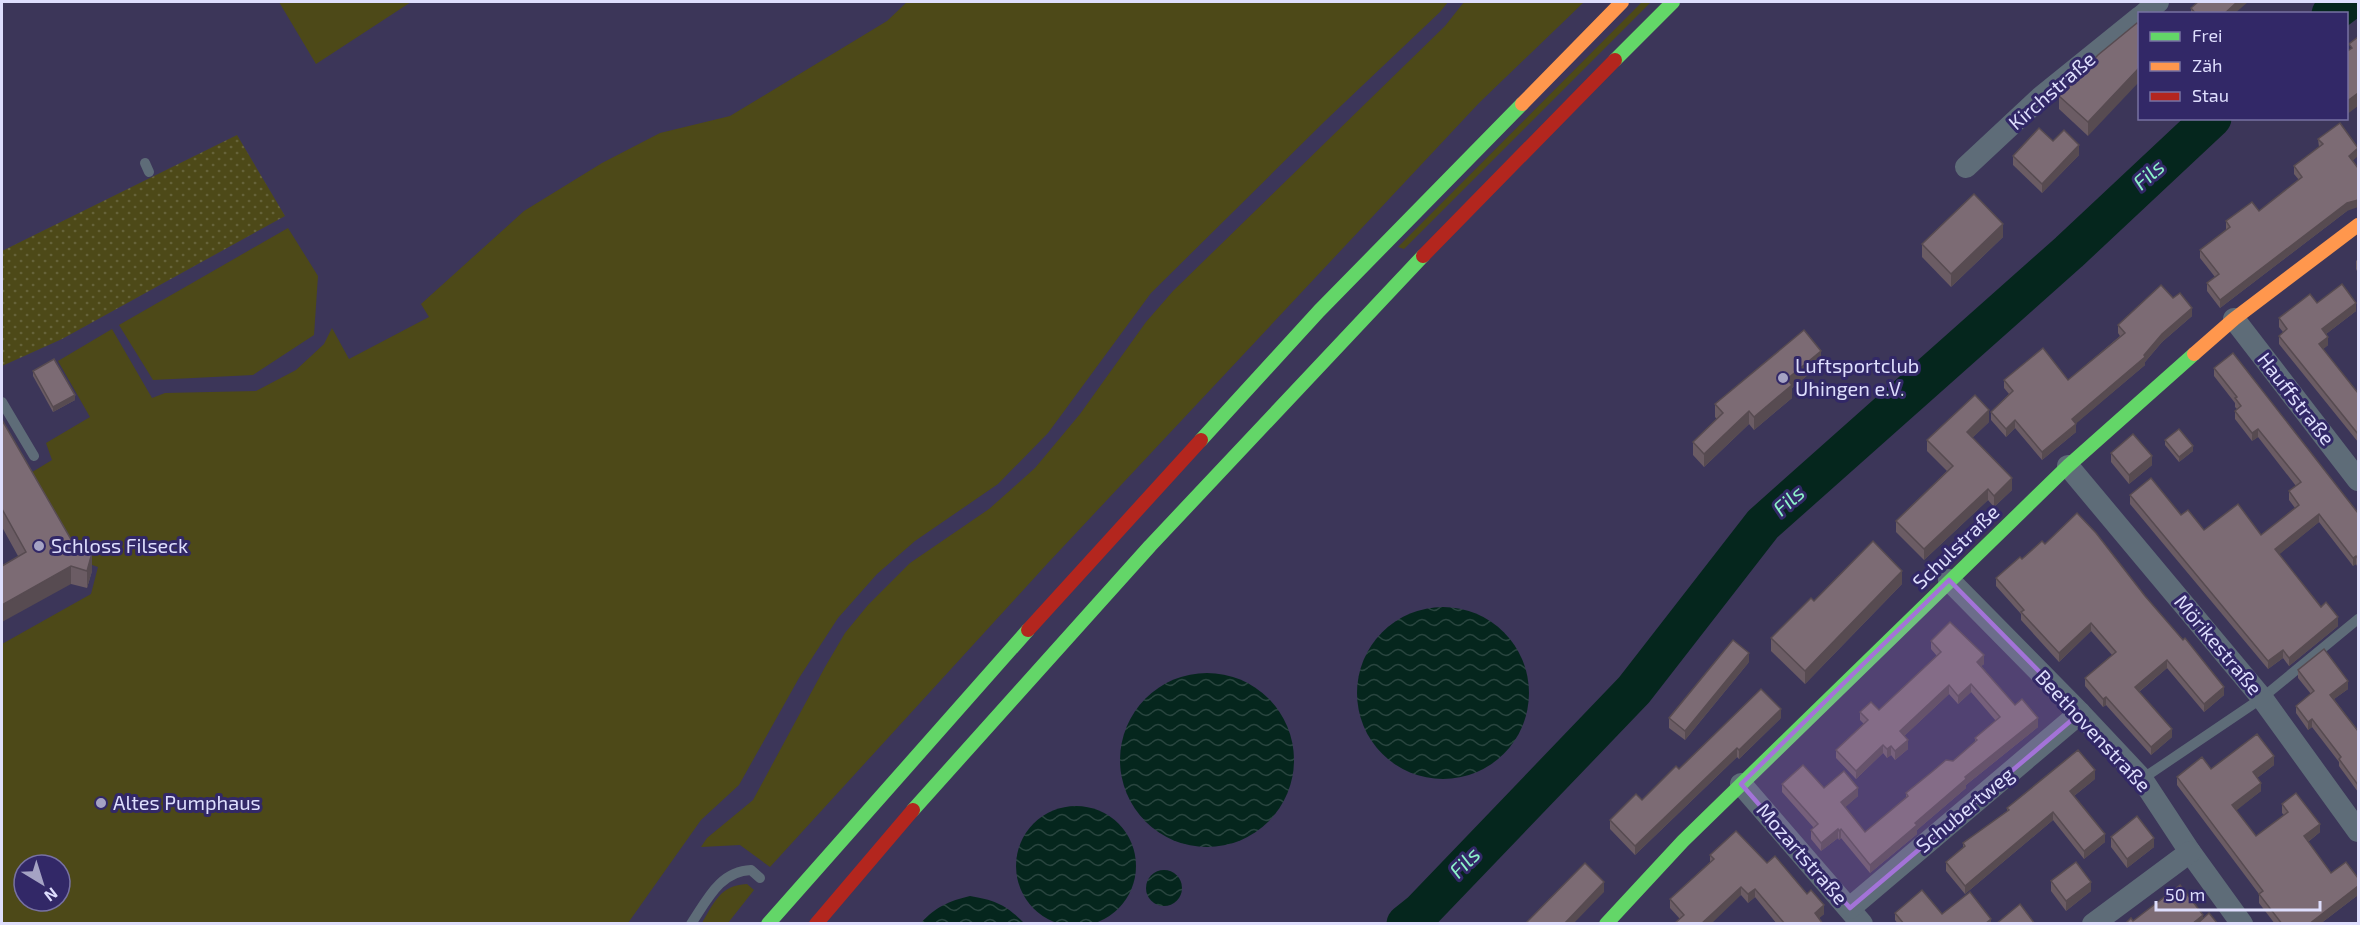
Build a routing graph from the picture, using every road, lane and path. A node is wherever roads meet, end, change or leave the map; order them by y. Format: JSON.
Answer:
{"nodes":[{"id":1,"x":1622,"y":2,"type":"edge"},
{"id":2,"x":1673,"y":2,"type":"edge"},
{"id":3,"x":2158,"y":2,"type":"edge"},
{"id":4,"x":2146,"y":12,"type":"edge"},
{"id":5,"x":2138,"y":18,"type":"edge"},
{"id":6,"x":1966,"y":167,"type":"dead end"},
{"id":7,"x":2358,"y":225,"type":"edge"},
{"id":8,"x":2234,"y":319,"type":"junction"},
{"id":9,"x":2,"y":402,"type":"edge"},
{"id":10,"x":34,"y":456,"type":"dead end"},
{"id":11,"x":2068,"y":466,"type":"junction"},
{"id":12,"x":2358,"y":480,"type":"edge"},
{"id":13,"x":1949,"y":580,"type":"junction"},
{"id":14,"x":2358,"y":619,"type":"edge"},
{"id":15,"x":2262,"y":698,"type":"junction"},
{"id":16,"x":2080,"y":713,"type":"junction"},
{"id":17,"x":2142,"y":779,"type":"junction"},
{"id":18,"x":1741,"y":784,"type":"junction"},
{"id":19,"x":2358,"y":831,"type":"edge"},
{"id":20,"x":2190,"y":852,"type":"junction"},
{"id":21,"x":760,"y":878,"type":"dead end"},
{"id":22,"x":1856,"y":916,"type":"edge"},
{"id":23,"x":691,"y":924,"type":"edge"},
{"id":24,"x":768,"y":924,"type":"edge"},
{"id":25,"x":816,"y":924,"type":"edge"},
{"id":26,"x":1606,"y":924,"type":"edge"},
{"id":27,"x":2093,"y":924,"type":"edge"},
{"id":28,"x":2242,"y":924,"type":"edge"}],
"edges":[{"from":1,"to":24,"type":"main road"},
{"from":2,"to":25,"type":"main road"},
{"from":3,"to":4,"type":"street"},
{"from":5,"to":6,"type":"street","name":"Kirchstraße"},
{"from":7,"to":8,"type":"main road","name":"Schulstraße"},
{"from":8,"to":11,"type":"main road","name":"Schulstraße"},
{"from":8,"to":12,"type":"street","name":"Hauffstraße"},
{"from":9,"to":10,"type":"lane"},
{"from":11,"to":13,"type":"main road","name":"Schulstraße"},
{"from":11,"to":15,"type":"street","name":"Mörikestraße"},
{"from":13,"to":16,"type":"street","name":"Beethovenstraße"},
{"from":13,"to":18,"type":"main road","name":"Schulstraße"},
{"from":14,"to":15,"type":"lane"},
{"from":15,"to":17,"type":"lane"},
{"from":15,"to":19,"type":"street","name":"Mörikestraße"},
{"from":16,"to":17,"type":"street","name":"Beethovenstraße"},
{"from":16,"to":22,"type":"street","name":"Schubertweg"},
{"from":17,"to":20,"type":"street","name":"Beethovenstraße"},
{"from":18,"to":22,"type":"street","name":"Mozartstraße"},
{"from":18,"to":26,"type":"main road","name":"Schulstraße"},
{"from":20,"to":27,"type":"street"},
{"from":20,"to":28,"type":"street","name":"Beethovenstraße"},
{"from":21,"to":23,"type":"lane"}]}
